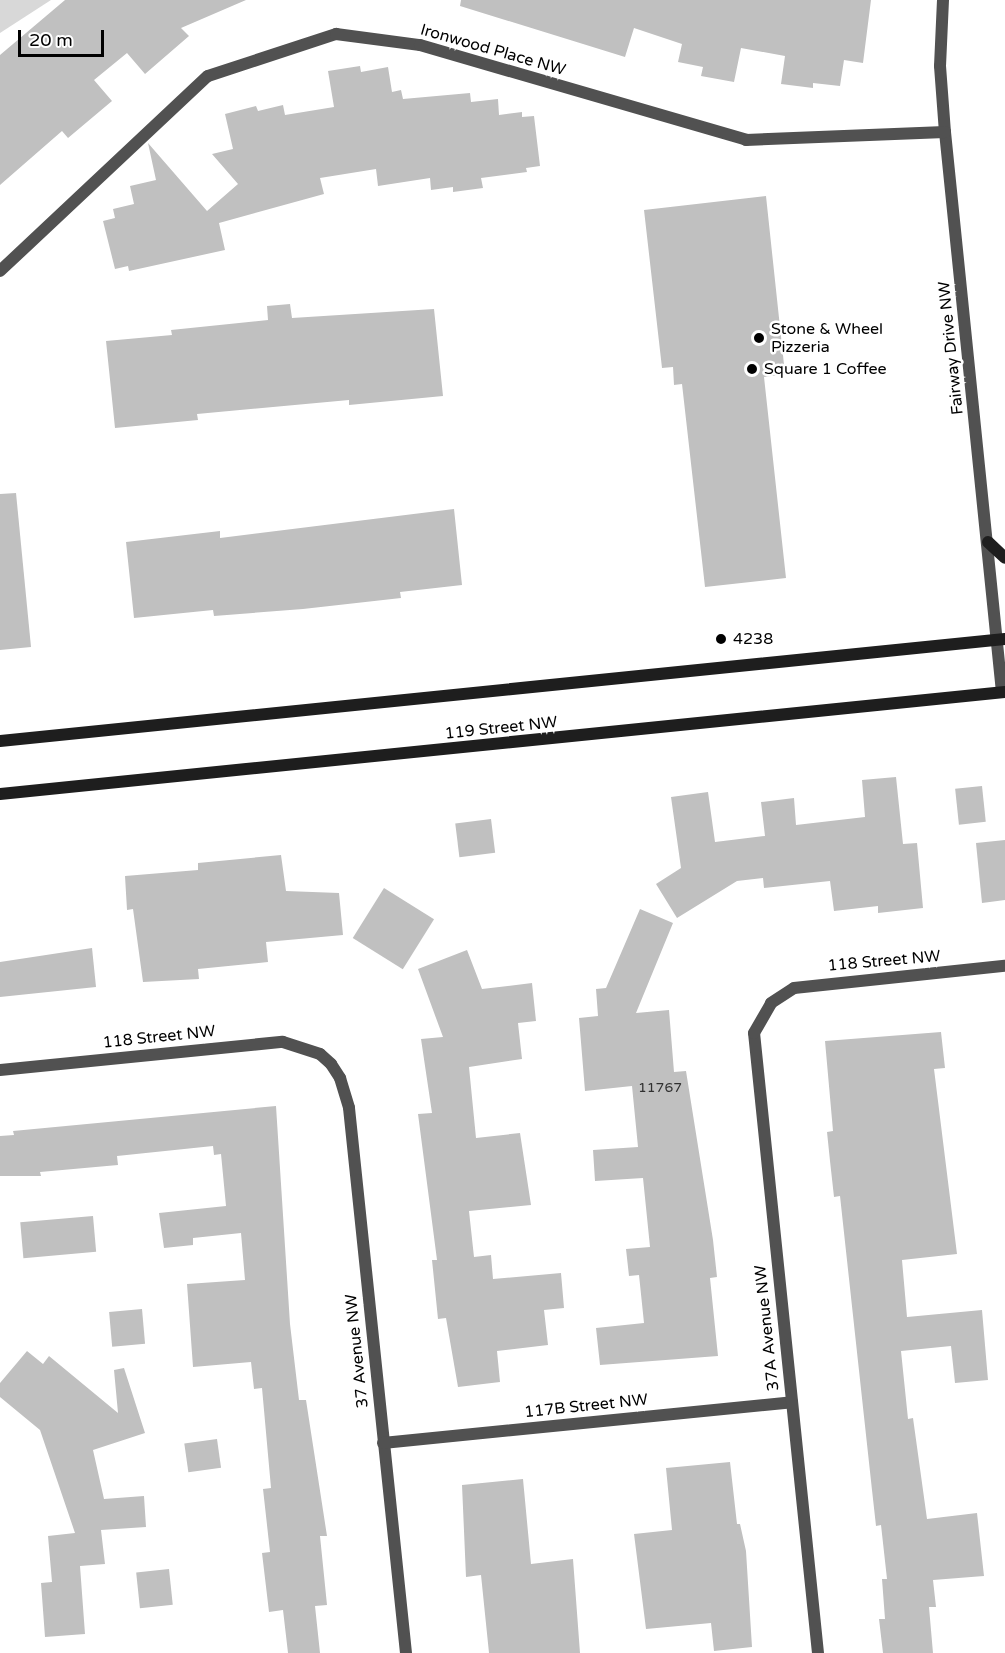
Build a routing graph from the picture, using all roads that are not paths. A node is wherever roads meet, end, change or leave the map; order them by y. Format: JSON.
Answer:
{"nodes":[{"id":1,"x":943,"y":0,"type":"edge"},
{"id":2,"x":945,"y":132,"type":"junction"},
{"id":3,"x":0,"y":271,"type":"edge"},
{"id":4,"x":988,"y":542,"type":"junction"},
{"id":5,"x":1005,"y":558,"type":"edge"},
{"id":6,"x":1001,"y":639,"type":"edge"},
{"id":7,"x":1004,"y":692,"type":"edge"},
{"id":8,"x":0,"y":741,"type":"edge"},
{"id":9,"x":0,"y":794,"type":"edge"},
{"id":10,"x":1005,"y":966,"type":"edge"},
{"id":11,"x":771,"y":1003,"type":"joint"},
{"id":12,"x":320,"y":1054,"type":"joint"},
{"id":13,"x":0,"y":1070,"type":"edge"},
{"id":14,"x":792,"y":1402,"type":"junction"},
{"id":15,"x":383,"y":1443,"type":"junction"},
{"id":16,"x":406,"y":1653,"type":"edge"},
{"id":17,"x":818,"y":1653,"type":"edge"}],
"edges":[{"from":1,"to":2,"type":"street","name":"Fairway Drive NW"},
{"from":2,"to":3,"type":"street","name":"Ironwood Place NW"},
{"from":2,"to":4,"type":"street","name":"Fairway Drive NW"},
{"from":4,"to":5,"type":"main road"},
{"from":4,"to":6,"type":"street","name":"Fairway Drive NW"},
{"from":6,"to":7,"type":"street","name":"Fairway Drive NW"},
{"from":6,"to":8,"type":"main road"},
{"from":7,"to":9,"type":"main road","name":"119 Street NW"},
{"from":10,"to":11,"type":"street","name":"118 Street NW"},
{"from":11,"to":14,"type":"street","name":"37A Avenue NW"},
{"from":12,"to":13,"type":"street","name":"118 Street NW"},
{"from":12,"to":15,"type":"street","name":"37 Avenue NW"},
{"from":14,"to":15,"type":"street","name":"117B Street NW"},
{"from":14,"to":17,"type":"street","name":"37A Avenue NW"},
{"from":15,"to":16,"type":"street","name":"37 Avenue NW"}]}
